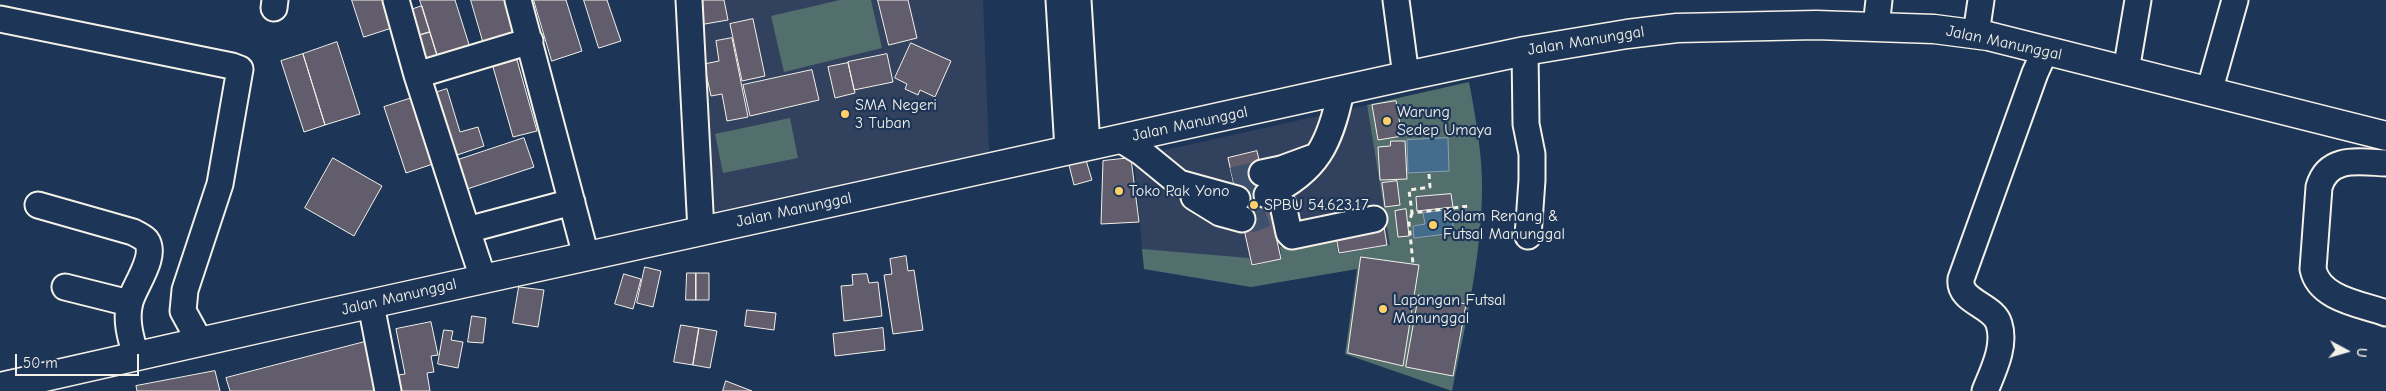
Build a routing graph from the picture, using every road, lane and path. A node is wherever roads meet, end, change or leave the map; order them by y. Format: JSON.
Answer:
{"nodes":[{"id":1,"x":396,"y":0,"type":"edge"},
{"id":2,"x":518,"y":0,"type":"edge"},
{"id":3,"x":689,"y":0,"type":"edge"},
{"id":4,"x":1059,"y":0,"type":"edge"},
{"id":5,"x":1078,"y":0,"type":"edge"},
{"id":6,"x":1396,"y":0,"type":"edge"},
{"id":7,"x":1879,"y":0,"type":"edge"},
{"id":8,"x":1981,"y":0,"type":"edge"},
{"id":9,"x":2138,"y":0,"type":"edge"},
{"id":10,"x":2235,"y":0,"type":"edge"},
{"id":11,"x":0,"y":19,"type":"edge"},
{"id":12,"x":1876,"y":26,"type":"junction"},
{"id":13,"x":1976,"y":34,"type":"junction"},
{"id":14,"x":530,"y":41,"type":"junction"},
{"id":15,"x":1525,"y":51,"type":"junction"},
{"id":16,"x":2045,"y":51,"type":"junction"},
{"id":17,"x":2126,"y":71,"type":"junction"},
{"id":18,"x":417,"y":76,"type":"junction"},
{"id":19,"x":1406,"y":76,"type":"junction"},
{"id":20,"x":1341,"y":91,"type":"junction"},
{"id":21,"x":2209,"y":92,"type":"junction"},
{"id":22,"x":2386,"y":136,"type":"edge"},
{"id":23,"x":1120,"y":139,"type":"junction"},
{"id":24,"x":1078,"y":148,"type":"junction"},
{"id":25,"x":2386,"y":163,"type":"edge"},
{"id":26,"x":1429,"y":174,"type":"dead end"},
{"id":27,"x":1237,"y":199,"type":"tunnel mouth"},
{"id":28,"x":572,"y":202,"type":"junction"},
{"id":29,"x":38,"y":205,"type":"dead end"},
{"id":30,"x":1469,"y":206,"type":"dead end"},
{"id":31,"x":1412,"y":213,"type":"junction"},
{"id":32,"x":1374,"y":219,"type":"dead end"},
{"id":33,"x":467,"y":230,"type":"junction"},
{"id":34,"x":701,"y":231,"type":"junction"},
{"id":35,"x":1528,"y":236,"type":"dead end"},
{"id":36,"x":586,"y":256,"type":"junction"},
{"id":37,"x":1413,"y":264,"type":"dead end"},
{"id":38,"x":483,"y":278,"type":"junction"},
{"id":39,"x":66,"y":287,"type":"dead end"},
{"id":40,"x":129,"y":303,"type":"junction"},
{"id":41,"x":369,"y":304,"type":"junction"},
{"id":42,"x":2386,"y":313,"type":"edge"},
{"id":43,"x":200,"y":342,"type":"junction"},
{"id":44,"x":136,"y":356,"type":"junction"},
{"id":45,"x":34,"y":385,"type":"edge"},
{"id":46,"x":0,"y":387,"type":"edge"},
{"id":47,"x":388,"y":391,"type":"edge"},
{"id":48,"x":1985,"y":391,"type":"edge"}],
"edges":[{"from":1,"to":18,"type":"street"},
{"from":2,"to":14,"type":"street"},
{"from":3,"to":34,"type":"street"},
{"from":4,"to":24,"type":"street"},
{"from":5,"to":24,"type":"street"},
{"from":6,"to":19,"type":"street"},
{"from":7,"to":12,"type":"street"},
{"from":8,"to":13,"type":"street"},
{"from":9,"to":17,"type":"street"},
{"from":10,"to":21,"type":"street"},
{"from":11,"to":43,"type":"street"},
{"from":12,"to":13,"type":"highway","name":"Jalan Manunggal"},
{"from":12,"to":15,"type":"highway","name":"Jalan Manunggal"},
{"from":13,"to":16,"type":"highway","name":"Jalan Manunggal"},
{"from":14,"to":18,"type":"street"},
{"from":14,"to":28,"type":"street"},
{"from":15,"to":19,"type":"highway","name":"Jalan Manunggal"},
{"from":15,"to":35,"type":"street"},
{"from":16,"to":17,"type":"highway","name":"Jalan Manunggal"},
{"from":16,"to":48,"type":"street"},
{"from":17,"to":21,"type":"highway","name":"Jalan Manunggal"},
{"from":18,"to":33,"type":"street"},
{"from":19,"to":20,"type":"highway","name":"Jalan Manunggal"},
{"from":20,"to":23,"type":"highway","name":"Jalan Manunggal"},
{"from":20,"to":32,"type":"street"},
{"from":21,"to":22,"type":"highway","name":"Jalan Manunggal"},
{"from":23,"to":24,"type":"highway","name":"Jalan Manunggal"},
{"from":23,"to":27,"type":"street"},
{"from":24,"to":34,"type":"highway","name":"Jalan Manunggal"},
{"from":25,"to":42,"type":"street"},
{"from":26,"to":31,"type":"path"},
{"from":28,"to":33,"type":"street"},
{"from":28,"to":36,"type":"street"},
{"from":29,"to":40,"type":"street"},
{"from":30,"to":31,"type":"path"},
{"from":31,"to":37,"type":"path"},
{"from":33,"to":38,"type":"street"},
{"from":34,"to":36,"type":"highway","name":"Jalan Manunggal"},
{"from":36,"to":38,"type":"highway","name":"Jalan Manunggal"},
{"from":38,"to":41,"type":"highway","name":"Jalan Manunggal"},
{"from":39,"to":40,"type":"street"},
{"from":40,"to":44,"type":"street"},
{"from":41,"to":43,"type":"highway","name":"Jalan Manunggal"},
{"from":41,"to":47,"type":"street"},
{"from":43,"to":44,"type":"highway","name":"Jalan Manunggal"},
{"from":44,"to":45,"type":"highway","name":"Jalan Manunggal"},
{"from":45,"to":46,"type":"highway","name":"Jalan Manunggal"}]}
